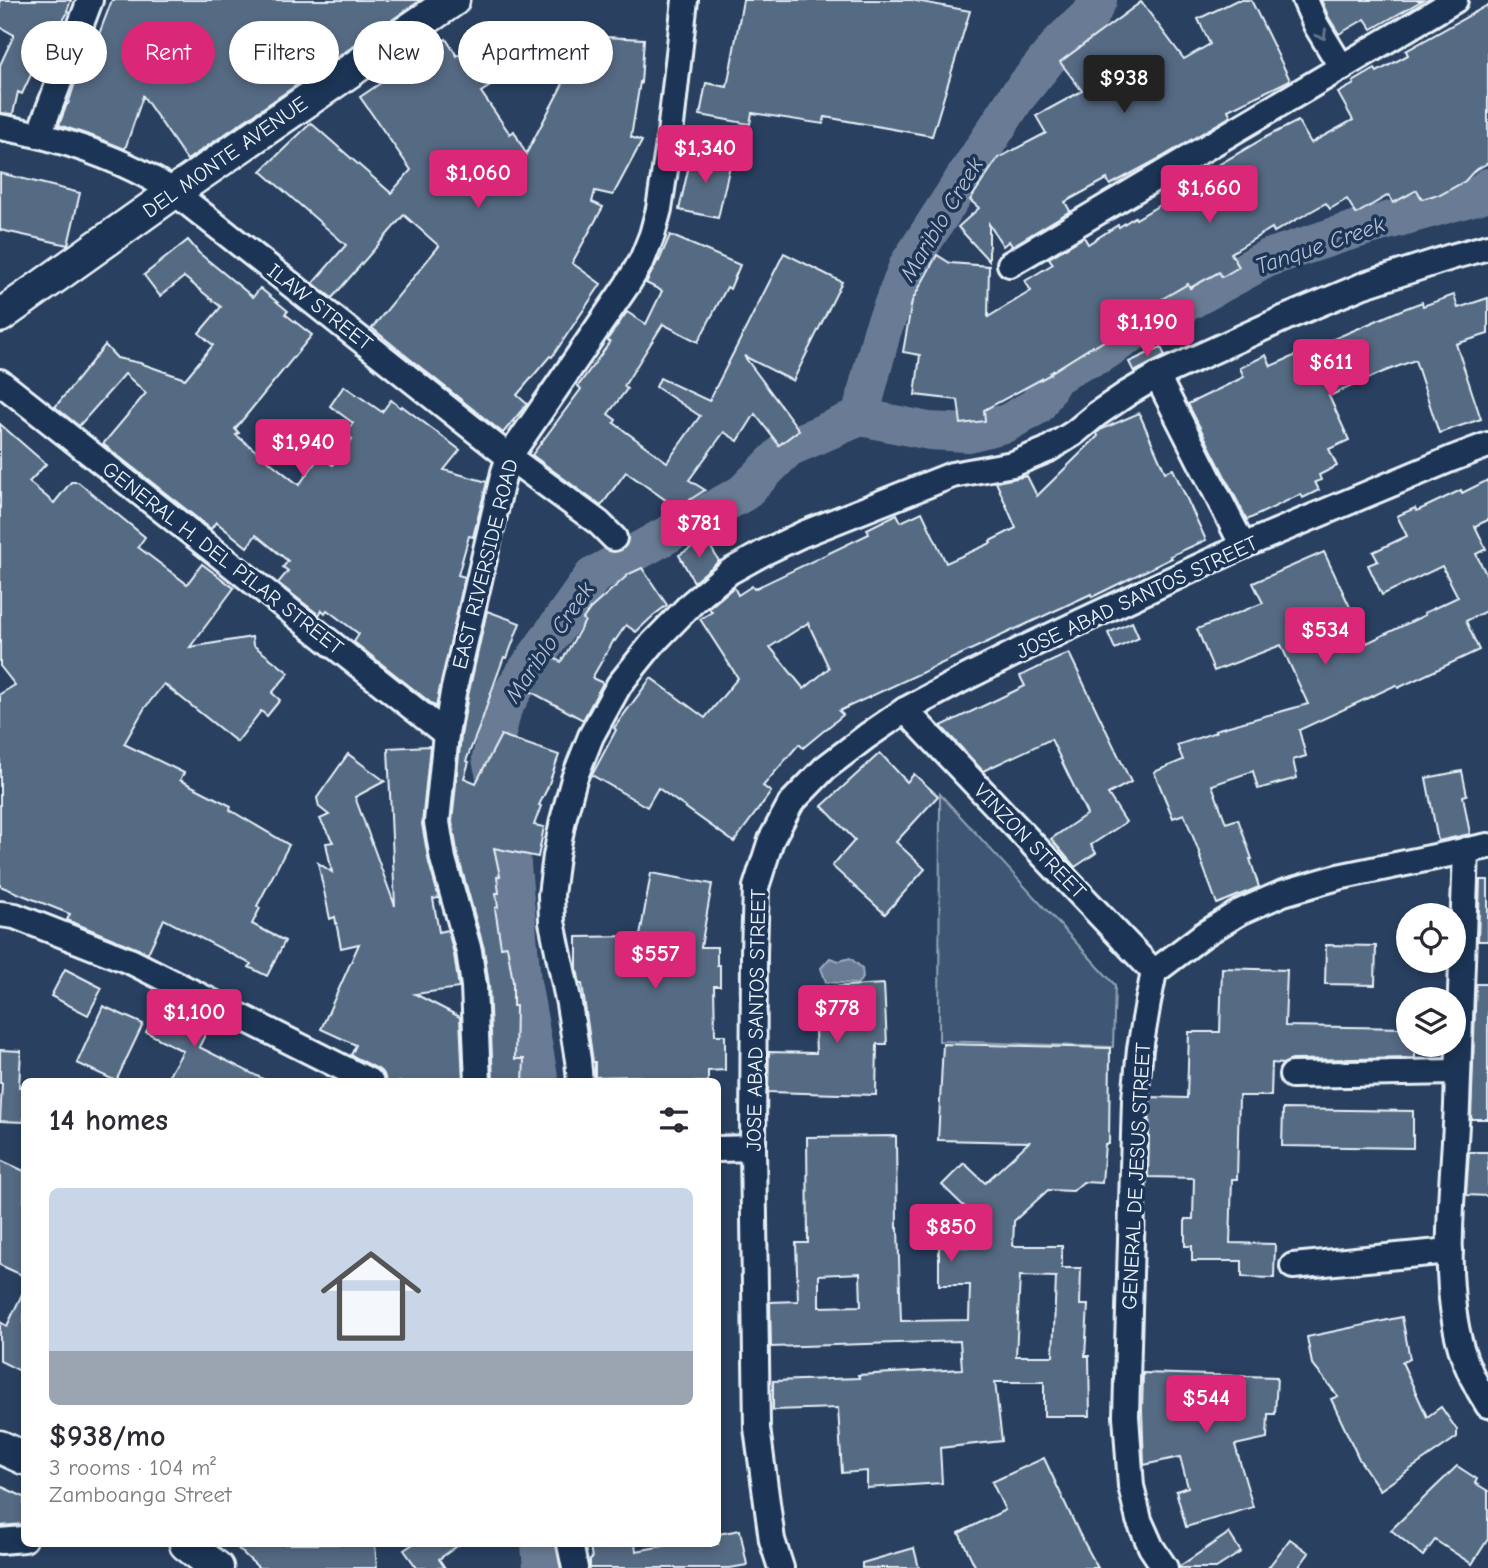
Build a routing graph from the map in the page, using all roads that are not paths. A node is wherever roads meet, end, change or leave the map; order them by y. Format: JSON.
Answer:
{"nodes":[{"id":1,"x":90,"y":0,"type":"edge"},
{"id":2,"x":453,"y":0,"type":"edge"},
{"id":3,"x":685,"y":0,"type":"edge"},
{"id":4,"x":1305,"y":0,"type":"edge"},
{"id":5,"x":1455,"y":0,"type":"edge"},
{"id":6,"x":1342,"y":68,"type":"junction"},
{"id":7,"x":0,"y":127,"type":"edge"},
{"id":8,"x":39,"y":135,"type":"junction"},
{"id":9,"x":174,"y":192,"type":"junction"},
{"id":10,"x":1488,"y":247,"type":"edge"},
{"id":11,"x":1010,"y":264,"type":"dead end"},
{"id":12,"x":0,"y":316,"type":"edge"},
{"id":13,"x":1157,"y":376,"type":"junction"},
{"id":14,"x":0,"y":382,"type":"edge"},
{"id":15,"x":1488,"y":445,"type":"edge"},
{"id":16,"x":509,"y":457,"type":"junction"},
{"id":17,"x":614,"y":538,"type":"dead end"},
{"id":18,"x":1243,"y":547,"type":"junction"},
{"id":19,"x":905,"y":710,"type":"junction"},
{"id":20,"x":446,"y":734,"type":"junction"},
{"id":21,"x":1477,"y":848,"type":"edge"},
{"id":22,"x":0,"y":914,"type":"edge"},
{"id":23,"x":1154,"y":972,"type":"junction"},
{"id":24,"x":1458,"y":1072,"type":"junction"},
{"id":25,"x":1292,"y":1075,"type":"dead end"},
{"id":26,"x":363,"y":1078,"type":"edge"},
{"id":27,"x":478,"y":1078,"type":"edge"},
{"id":28,"x":579,"y":1078,"type":"edge"},
{"id":29,"x":752,"y":1148,"type":"junction"},
{"id":30,"x":721,"y":1149,"type":"edge"},
{"id":31,"x":1450,"y":1251,"type":"junction"},
{"id":32,"x":1293,"y":1266,"type":"dead end"},
{"id":33,"x":1488,"y":1405,"type":"edge"},
{"id":34,"x":0,"y":1447,"type":"edge"},
{"id":35,"x":21,"y":1457,"type":"edge"},
{"id":36,"x":21,"y":1539,"type":"edge"},
{"id":37,"x":0,"y":1541,"type":"edge"},
{"id":38,"x":193,"y":1547,"type":"edge"},
{"id":39,"x":571,"y":1547,"type":"edge"},
{"id":40,"x":217,"y":1568,"type":"edge"},
{"id":41,"x":575,"y":1568,"type":"edge"},
{"id":42,"x":780,"y":1568,"type":"edge"},
{"id":43,"x":1165,"y":1568,"type":"edge"}],
"edges":[{"from":1,"to":8,"type":"street"},
{"from":2,"to":9,"type":"main road","name":"DEL MONTE AVENUE"},
{"from":3,"to":16,"type":"street","name":"EAST RIVERSIDE ROAD"},
{"from":4,"to":6,"type":"street","one_way":true},
{"from":5,"to":6,"type":"street"},
{"from":6,"to":11,"type":"street"},
{"from":7,"to":8,"type":"street","name":"ILAW STREET"},
{"from":8,"to":9,"type":"street","name":"ILAW STREET"},
{"from":9,"to":12,"type":"main road","name":"DEL MONTE AVENUE"},
{"from":9,"to":16,"type":"street","name":"ILAW STREET"},
{"from":10,"to":13,"type":"street"},
{"from":13,"to":18,"type":"street"},
{"from":13,"to":28,"type":"street"},
{"from":14,"to":20,"type":"street","name":"GENERAL H. DEL PILAR STREET"},
{"from":15,"to":18,"type":"street","name":"JOSE ABAD SANTOS STREET"},
{"from":16,"to":17,"type":"street","name":"ILAW STREET"},
{"from":16,"to":20,"type":"street","name":"EAST RIVERSIDE ROAD"},
{"from":18,"to":19,"type":"street","name":"JOSE ABAD SANTOS STREET"},
{"from":19,"to":23,"type":"street","name":"VINZON STREET"},
{"from":19,"to":29,"type":"street","name":"JOSE ABAD SANTOS STREET"},
{"from":20,"to":27,"type":"street","name":"EAST RIVERSIDE ROAD"},
{"from":21,"to":23,"type":"street"},
{"from":21,"to":24,"type":"street"},
{"from":22,"to":26,"type":"street"},
{"from":23,"to":43,"type":"street","name":"GENERAL DE JESUS STREET"},
{"from":24,"to":25,"type":"street"},
{"from":24,"to":31,"type":"street"},
{"from":29,"to":30,"type":"street"},
{"from":29,"to":42,"type":"street","name":"JOSE ABAD SANTOS STREET"},
{"from":31,"to":32,"type":"street"},
{"from":31,"to":33,"type":"street"},
{"from":34,"to":35,"type":"main road"},
{"from":36,"to":37,"type":"street"},
{"from":38,"to":40,"type":"main road"},
{"from":39,"to":41,"type":"street"}]}
